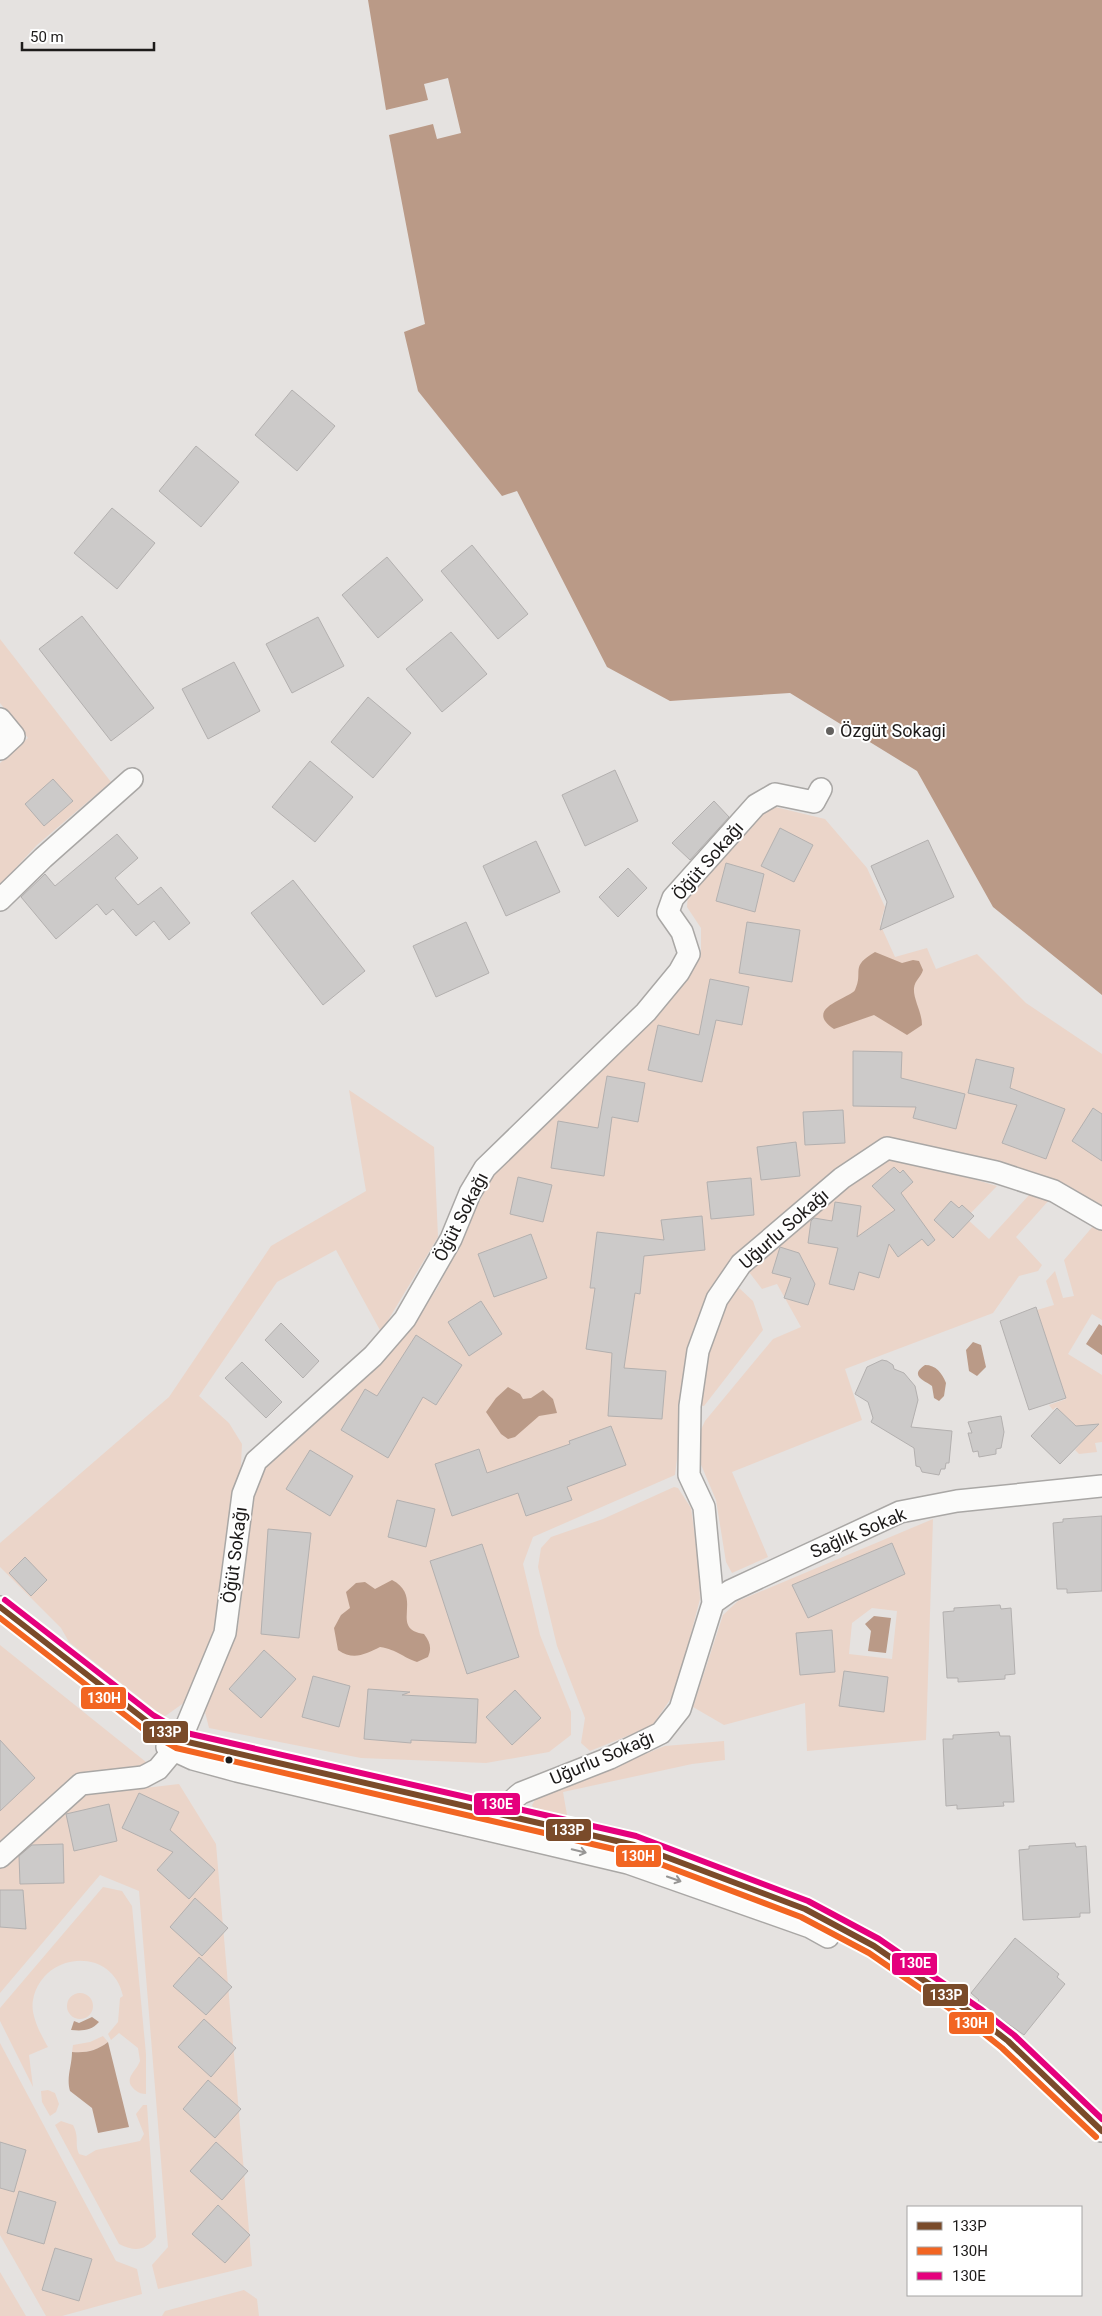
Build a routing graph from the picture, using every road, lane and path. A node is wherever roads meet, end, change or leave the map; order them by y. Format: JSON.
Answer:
{"nodes":[{"id":1,"x":0,"y":719,"type":"edge"},
{"id":2,"x":0,"y":749,"type":"edge"},
{"id":3,"x":132,"y":779,"type":"dead end"},
{"id":4,"x":822,"y":789,"type":"dead end"},
{"id":5,"x":0,"y":900,"type":"edge"},
{"id":6,"x":1102,"y":1219,"type":"edge"},
{"id":7,"x":1102,"y":1486,"type":"edge"},
{"id":8,"x":713,"y":1603,"type":"junction"},
{"id":9,"x":0,"y":1607,"type":"edge"},
{"id":10,"x":0,"y":1625,"type":"edge"},
{"id":11,"x":176,"y":1746,"type":"junction"},
{"id":12,"x":500,"y":1822,"type":"junction"},
{"id":13,"x":0,"y":1857,"type":"edge"},
{"id":14,"x":1102,"y":2130,"type":"edge"},
{"id":15,"x":1102,"y":2148,"type":"edge"}],
"edges":[{"from":1,"to":2,"type":"street"},
{"from":3,"to":5,"type":"street"},
{"from":4,"to":11,"type":"street","name":"Öğüt Sokağı"},
{"from":6,"to":8,"type":"street","name":"Uğurlu Sokağı"},
{"from":7,"to":8,"type":"street","name":"Sağlık Sokak"},
{"from":8,"to":12,"type":"street","name":"Uğurlu Sokağı"},
{"from":9,"to":11,"type":"street"},
{"from":10,"to":11,"type":"street"},
{"from":11,"to":12,"type":"street"},
{"from":11,"to":13,"type":"street"},
{"from":12,"to":14,"type":"street"},
{"from":12,"to":15,"type":"street","one_way":true}]}
